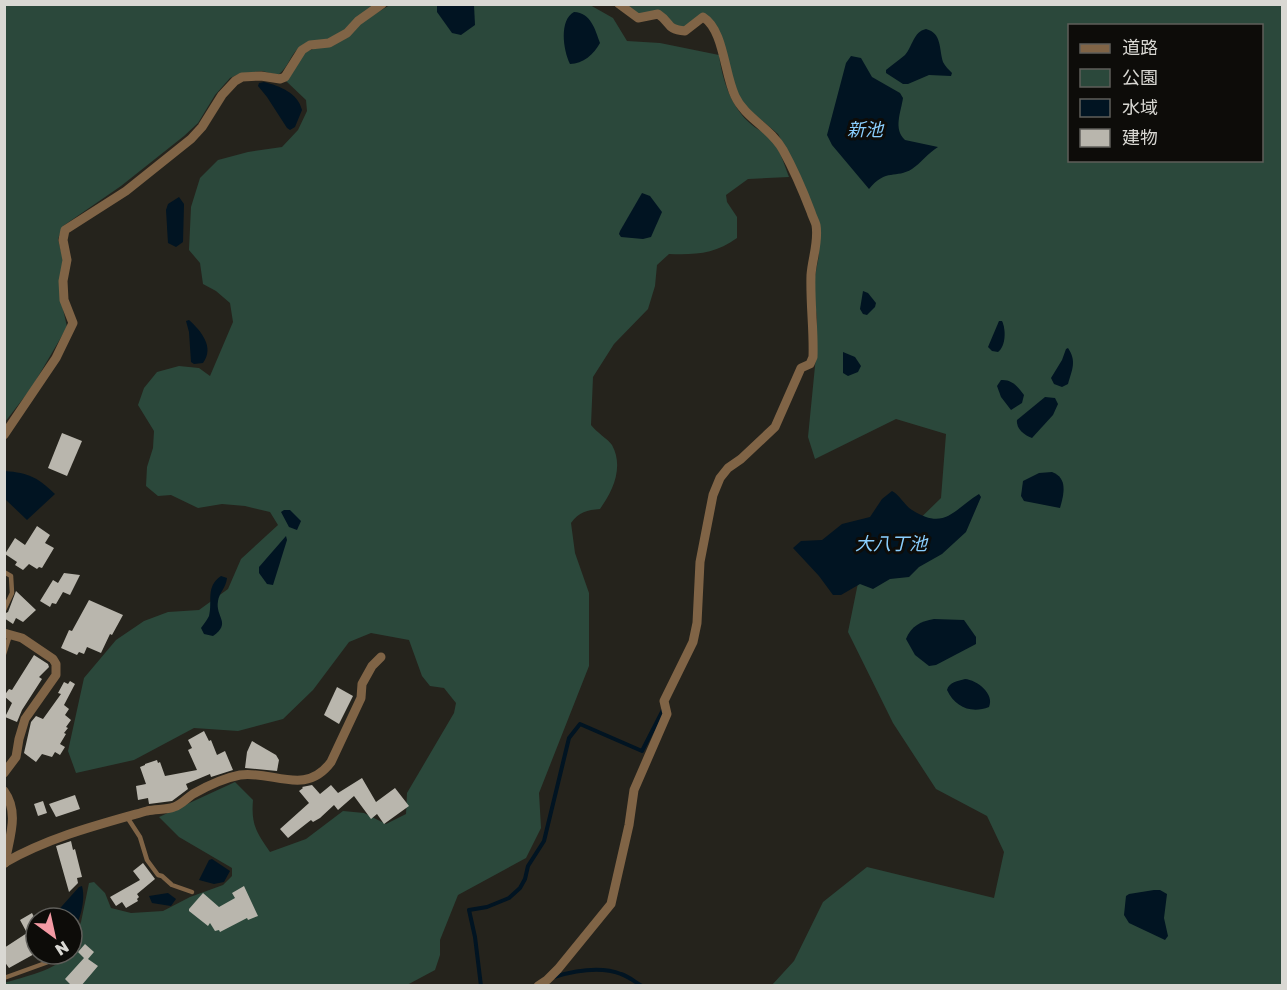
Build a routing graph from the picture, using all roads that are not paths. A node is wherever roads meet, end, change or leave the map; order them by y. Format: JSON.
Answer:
{"nodes":[{"id":1,"x":382,"y":4,"type":"edge"},
{"id":2,"x":618,"y":4,"type":"edge"},
{"id":3,"x":4,"y":435,"type":"edge"},
{"id":4,"x":4,"y":572,"type":"edge"},
{"id":5,"x":4,"y":610,"type":"edge"},
{"id":6,"x":7,"y":634,"type":"edge"},
{"id":7,"x":4,"y":654,"type":"edge"},
{"id":8,"x":381,"y":657,"type":"dead end"},
{"id":9,"x":4,"y":773,"type":"edge"},
{"id":10,"x":4,"y":791,"type":"edge"},
{"id":11,"x":127,"y":817,"type":"junction"},
{"id":12,"x":5,"y":863,"type":"edge"},
{"id":13,"x":192,"y":892,"type":"dead end"},
{"id":14,"x":37,"y":966,"type":"edge"},
{"id":15,"x":4,"y":978,"type":"edge"},
{"id":16,"x":538,"y":986,"type":"edge"}],
"edges":[{"from":1,"to":3,"type":"street"},
{"from":2,"to":16,"type":"street"},
{"from":4,"to":5,"type":"lane"},
{"from":6,"to":7,"type":"lane"},
{"from":6,"to":9,"type":"street"},
{"from":8,"to":11,"type":"street"},
{"from":10,"to":12,"type":"street"},
{"from":11,"to":12,"type":"street"},
{"from":11,"to":13,"type":"lane"},
{"from":14,"to":15,"type":"lane"}]}
